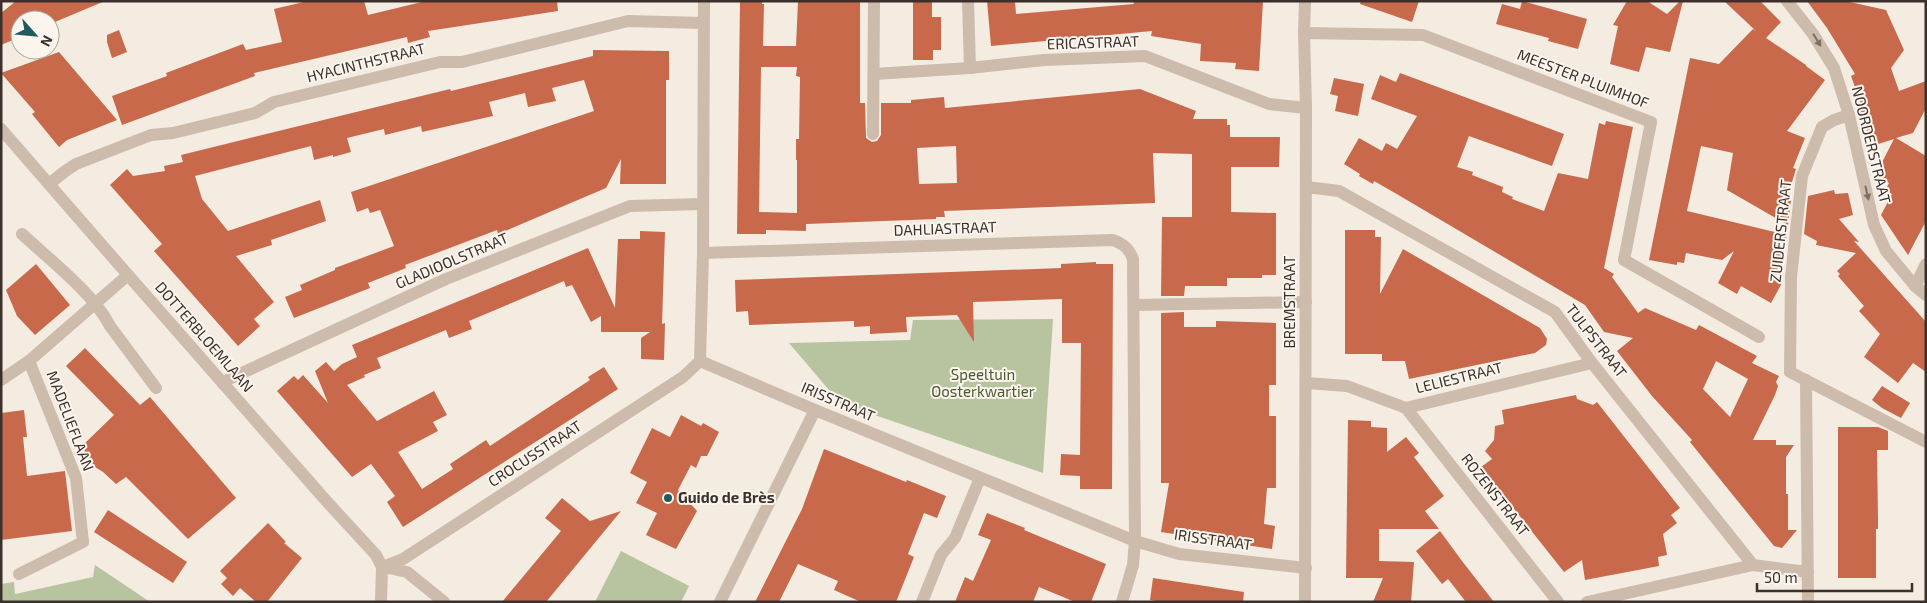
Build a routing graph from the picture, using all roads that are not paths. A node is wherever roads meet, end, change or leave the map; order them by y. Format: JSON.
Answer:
{"nodes":[{"id":1,"x":704,"y":1,"type":"edge"},
{"id":2,"x":874,"y":1,"type":"edge"},
{"id":3,"x":968,"y":1,"type":"edge"},
{"id":4,"x":1305,"y":1,"type":"edge"},
{"id":5,"x":1788,"y":1,"type":"edge"},
{"id":6,"x":703,"y":23,"type":"junction"},
{"id":7,"x":1304,"y":33,"type":"junction"},
{"id":8,"x":970,"y":68,"type":"junction"},
{"id":9,"x":874,"y":74,"type":"junction"},
{"id":10,"x":1306,"y":108,"type":"junction"},
{"id":11,"x":1849,"y":115,"type":"junction"},
{"id":12,"x":1,"y":129,"type":"edge"},
{"id":13,"x":873,"y":134,"type":"dead end"},
{"id":14,"x":50,"y":184,"type":"junction"},
{"id":15,"x":1306,"y":187,"type":"junction"},
{"id":16,"x":702,"y":204,"type":"junction"},
{"id":17,"x":22,"y":234,"type":"dead end"},
{"id":18,"x":703,"y":254,"type":"junction"},
{"id":19,"x":1926,"y":264,"type":"edge"},
{"id":20,"x":128,"y":275,"type":"junction"},
{"id":21,"x":1914,"y":286,"type":"junction"},
{"id":22,"x":1926,"y":295,"type":"edge"},
{"id":23,"x":1306,"y":302,"type":"junction"},
{"id":24,"x":95,"y":305,"type":"junction"},
{"id":25,"x":1135,"y":305,"type":"junction"},
{"id":26,"x":1759,"y":337,"type":"dead end"},
{"id":27,"x":29,"y":361,"type":"junction"},
{"id":28,"x":700,"y":361,"type":"junction"},
{"id":29,"x":1592,"y":363,"type":"junction"},
{"id":30,"x":1,"y":380,"type":"edge"},
{"id":31,"x":1806,"y":380,"type":"junction"},
{"id":32,"x":1306,"y":383,"type":"junction"},
{"id":33,"x":223,"y":384,"type":"junction"},
{"id":34,"x":156,"y":388,"type":"dead end"},
{"id":35,"x":1406,"y":408,"type":"junction"},
{"id":36,"x":815,"y":410,"type":"junction"},
{"id":37,"x":1926,"y":442,"type":"edge"},
{"id":38,"x":980,"y":478,"type":"junction"},
{"id":39,"x":1135,"y":540,"type":"junction"},
{"id":40,"x":1753,"y":565,"type":"junction"},
{"id":41,"x":382,"y":567,"type":"junction"},
{"id":42,"x":1306,"y":568,"type":"junction"},
{"id":43,"x":1808,"y":572,"type":"junction"},
{"id":44,"x":19,"y":574,"type":"dead end"},
{"id":45,"x":381,"y":602,"type":"edge"},
{"id":46,"x":444,"y":602,"type":"edge"},
{"id":47,"x":720,"y":602,"type":"edge"},
{"id":48,"x":922,"y":602,"type":"edge"},
{"id":49,"x":1122,"y":602,"type":"edge"},
{"id":50,"x":1305,"y":602,"type":"edge"},
{"id":51,"x":1558,"y":602,"type":"edge"},
{"id":52,"x":1587,"y":602,"type":"edge"},
{"id":53,"x":1808,"y":602,"type":"edge"}],
"edges":[{"from":1,"to":6,"type":"street"},
{"from":2,"to":9,"type":"street"},
{"from":3,"to":8,"type":"street"},
{"from":4,"to":7,"type":"street","name":"BREMSTRAAT"},
{"from":5,"to":11,"type":"street","name":"NOORDERSTRAAT","one_way":true},
{"from":6,"to":14,"type":"street","name":"HYACINTHSTRAAT"},
{"from":6,"to":16,"type":"street"},
{"from":7,"to":10,"type":"street","name":"BREMSTRAAT"},
{"from":7,"to":26,"type":"street","name":"MEESTER PLUIMHOF"},
{"from":8,"to":9,"type":"street","name":"ERICASTRAAT"},
{"from":8,"to":10,"type":"street","name":"ERICASTRAAT"},
{"from":9,"to":13,"type":"street"},
{"from":10,"to":15,"type":"street","name":"BREMSTRAAT"},
{"from":11,"to":21,"type":"street","name":"NOORDERSTRAAT","one_way":true},
{"from":11,"to":31,"type":"street","name":"ZUIDERSTRAAT"},
{"from":12,"to":14,"type":"street","name":"DOTTERBLOEMLAAN"},
{"from":14,"to":20,"type":"street","name":"DOTTERBLOEMLAAN"},
{"from":15,"to":23,"type":"street","name":"BREMSTRAAT"},
{"from":15,"to":29,"type":"street","name":"TULPSTRAAT"},
{"from":16,"to":18,"type":"street"},
{"from":16,"to":33,"type":"street","name":"GLADIOOLSTRAAT"},
{"from":17,"to":24,"type":"street"},
{"from":18,"to":25,"type":"street","name":"DAHLIASTRAAT"},
{"from":18,"to":28,"type":"street"},
{"from":19,"to":21,"type":"street"},
{"from":20,"to":24,"type":"street"},
{"from":20,"to":33,"type":"street","name":"DOTTERBLOEMLAAN"},
{"from":21,"to":22,"type":"street","name":"NOORDERSTRAAT"},
{"from":23,"to":25,"type":"street"},
{"from":23,"to":32,"type":"street","name":"BREMSTRAAT"},
{"from":24,"to":27,"type":"street"},
{"from":24,"to":34,"type":"street"},
{"from":25,"to":39,"type":"street","name":"DAHLIASTRAAT"},
{"from":27,"to":30,"type":"street"},
{"from":27,"to":44,"type":"street","name":"MADELIEFLAAN"},
{"from":28,"to":36,"type":"street","name":"IRISSTRAAT"},
{"from":28,"to":41,"type":"street","name":"CROCUSSTRAAT"},
{"from":29,"to":35,"type":"street","name":"LELIESTRAAT"},
{"from":29,"to":40,"type":"street","name":"TULPSTRAAT"},
{"from":31,"to":37,"type":"street"},
{"from":31,"to":43,"type":"street"},
{"from":32,"to":35,"type":"street","name":"LELIESTRAAT"},
{"from":32,"to":42,"type":"street","name":"BREMSTRAAT"},
{"from":33,"to":41,"type":"street","name":"DOTTERBLOEMLAAN"},
{"from":35,"to":51,"type":"street","name":"ROZENSTRAAT"},
{"from":36,"to":38,"type":"street","name":"IRISSTRAAT"},
{"from":36,"to":47,"type":"street"},
{"from":38,"to":39,"type":"street","name":"IRISSTRAAT"},
{"from":38,"to":48,"type":"street"},
{"from":39,"to":42,"type":"street","name":"IRISSTRAAT"},
{"from":39,"to":49,"type":"street","name":"DAHLIASTRAAT"},
{"from":40,"to":43,"type":"street"},
{"from":40,"to":52,"type":"street"},
{"from":41,"to":45,"type":"street"},
{"from":41,"to":46,"type":"street"},
{"from":42,"to":50,"type":"street","name":"BREMSTRAAT"},
{"from":43,"to":53,"type":"street"}]}
